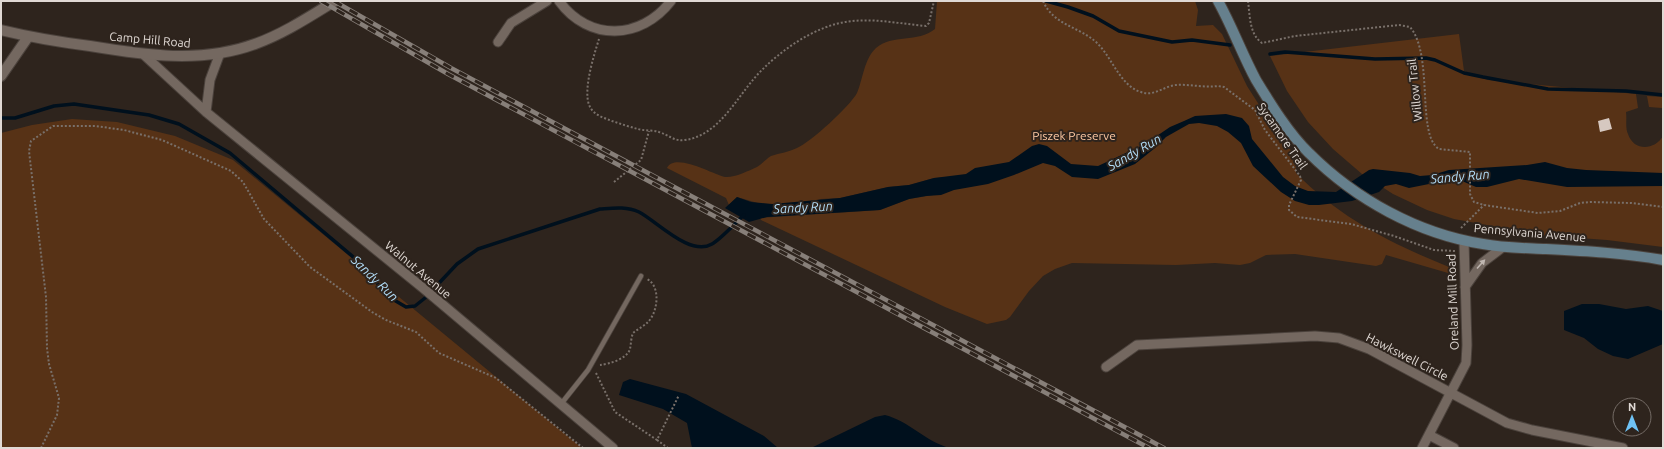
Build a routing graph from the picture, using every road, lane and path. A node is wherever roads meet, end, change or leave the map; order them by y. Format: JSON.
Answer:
{"nodes":[{"id":1,"x":335,"y":1,"type":"edge"},
{"id":2,"x":547,"y":1,"type":"edge"},
{"id":3,"x":559,"y":1,"type":"edge"},
{"id":4,"x":671,"y":1,"type":"edge"},
{"id":5,"x":934,"y":1,"type":"edge"},
{"id":6,"x":1043,"y":1,"type":"edge"},
{"id":7,"x":1218,"y":1,"type":"edge"},
{"id":8,"x":1248,"y":1,"type":"edge"},
{"id":9,"x":1,"y":30,"type":"edge"},
{"id":10,"x":601,"y":30,"type":"junction"},
{"id":11,"x":28,"y":37,"type":"junction"},
{"id":12,"x":498,"y":42,"type":"dead end"},
{"id":13,"x":220,"y":53,"type":"junction"},
{"id":14,"x":142,"y":54,"type":"junction"},
{"id":15,"x":1,"y":76,"type":"edge"},
{"id":16,"x":206,"y":112,"type":"junction"},
{"id":17,"x":649,"y":131,"type":"junction"},
{"id":18,"x":614,"y":182,"type":"dead end"},
{"id":19,"x":1484,"y":205,"type":"junction"},
{"id":20,"x":1663,"y":207,"type":"edge"},
{"id":21,"x":1458,"y":231,"type":"dead end"},
{"id":22,"x":1464,"y":241,"type":"junction"},
{"id":23,"x":1442,"y":245,"type":"dead end"},
{"id":24,"x":1503,"y":247,"type":"junction"},
{"id":25,"x":1451,"y":250,"type":"dead end"},
{"id":26,"x":1439,"y":251,"type":"junction"},
{"id":27,"x":1663,"y":260,"type":"edge"},
{"id":28,"x":641,"y":276,"type":"joint"},
{"id":29,"x":1465,"y":287,"type":"junction"},
{"id":30,"x":590,"y":365,"type":"junction"},
{"id":31,"x":1106,"y":367,"type":"dead end"},
{"id":32,"x":1451,"y":393,"type":"junction"},
{"id":33,"x":679,"y":396,"type":"dead end"},
{"id":34,"x":561,"y":404,"type":"junction"},
{"id":35,"x":1429,"y":434,"type":"junction"},
{"id":36,"x":657,"y":440,"type":"junction"},
{"id":37,"x":41,"y":448,"type":"edge"},
{"id":38,"x":583,"y":448,"type":"edge"},
{"id":39,"x":613,"y":448,"type":"edge"},
{"id":40,"x":668,"y":448,"type":"edge"},
{"id":41,"x":1422,"y":448,"type":"edge"},
{"id":42,"x":1454,"y":448,"type":"edge"},
{"id":43,"x":1623,"y":448,"type":"edge"}],
"edges":[{"from":1,"to":13,"type":"street","name":"Camp Hill Road"},
{"from":2,"to":12,"type":"street"},
{"from":3,"to":10,"type":"street"},
{"from":4,"to":10,"type":"street"},
{"from":5,"to":17,"type":"path"},
{"from":6,"to":26,"type":"path","name":"Sycamore Trail"},
{"from":7,"to":22,"type":"main road","name":"Pennsylvania Avenue"},
{"from":8,"to":19,"type":"path","name":"Willow Trail"},
{"from":9,"to":11,"type":"street","name":"Camp Hill Road"},
{"from":10,"to":17,"type":"path"},
{"from":11,"to":14,"type":"street","name":"Camp Hill Road"},
{"from":11,"to":15,"type":"street"},
{"from":13,"to":14,"type":"street","name":"Camp Hill Road"},
{"from":13,"to":16,"type":"street"},
{"from":14,"to":16,"type":"street","name":"Walnut Avenue"},
{"from":16,"to":34,"type":"street","name":"Walnut Avenue"},
{"from":17,"to":18,"type":"path"},
{"from":19,"to":20,"type":"path"},
{"from":19,"to":21,"type":"path"},
{"from":22,"to":24,"type":"main road","name":"Pennsylvania Avenue"},
{"from":22,"to":29,"type":"street","name":"Oreland Mill Road"},
{"from":23,"to":26,"type":"path"},
{"from":24,"to":27,"type":"main road","name":"Pennsylvania Avenue"},
{"from":29,"to":24,"type":"street","one_way":true},
{"from":25,"to":26,"type":"path","name":"Sycamore Trail"},
{"from":28,"to":30,"type":"lane"},
{"from":28,"to":30,"type":"path"},
{"from":29,"to":32,"type":"street","name":"Oreland Mill Road"},
{"from":30,"to":34,"type":"lane"},
{"from":30,"to":36,"type":"path"},
{"from":31,"to":32,"type":"street","name":"Hawkswell Circle"},
{"from":32,"to":35,"type":"street","name":"Oreland Mill Road"},
{"from":32,"to":43,"type":"street","name":"Hawkswell Circle"},
{"from":33,"to":36,"type":"path"},
{"from":34,"to":39,"type":"street","name":"Walnut Avenue"},
{"from":35,"to":41,"type":"street","name":"Oreland Mill Road"},
{"from":35,"to":42,"type":"street"},
{"from":36,"to":40,"type":"path"},
{"from":37,"to":38,"type":"path"}]}
